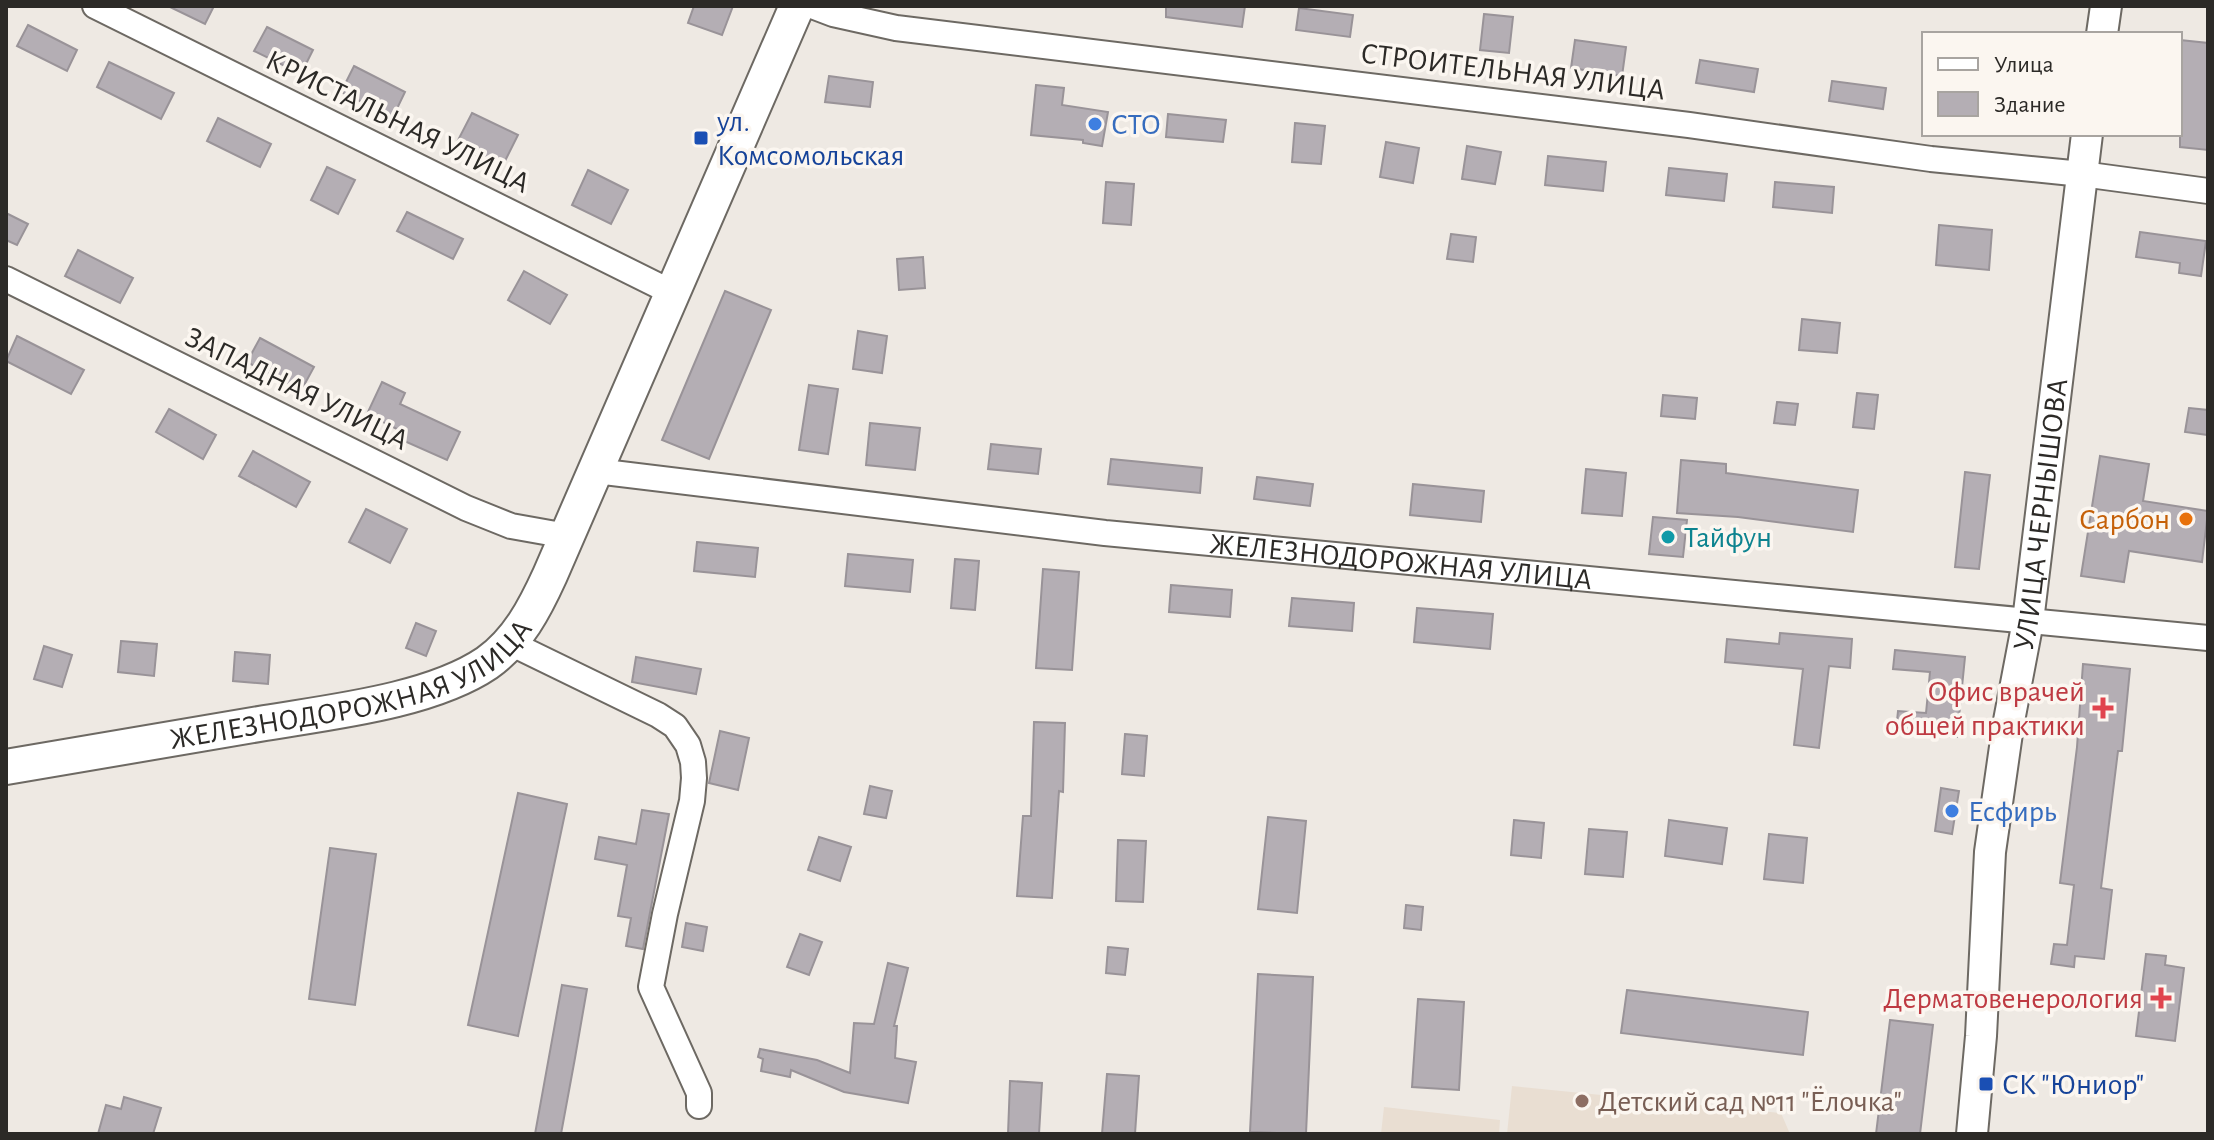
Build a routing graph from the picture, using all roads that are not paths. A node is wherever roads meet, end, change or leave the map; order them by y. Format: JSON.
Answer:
{"nodes":[{"id":1,"x":95,"y":6,"type":"edge"},
{"id":2,"x":797,"y":6,"type":"edge"},
{"id":3,"x":812,"y":6,"type":"edge"},
{"id":4,"x":2106,"y":6,"type":"edge"},
{"id":5,"x":2102,"y":32,"type":"edge"},
{"id":6,"x":2087,"y":136,"type":"edge"},
{"id":7,"x":2082,"y":174,"type":"junction"},
{"id":8,"x":2208,"y":191,"type":"edge"},
{"id":9,"x":6,"y":279,"type":"edge"},
{"id":10,"x":673,"y":293,"type":"junction"},
{"id":11,"x":596,"y":471,"type":"junction"},
{"id":12,"x":567,"y":536,"type":"junction"},
{"id":13,"x":2028,"y":621,"type":"junction"},
{"id":14,"x":2208,"y":638,"type":"edge"},
{"id":15,"x":510,"y":643,"type":"junction"},
{"id":16,"x":6,"y":767,"type":"edge"},
{"id":17,"x":699,"y":1106,"type":"dead end"},
{"id":18,"x":1972,"y":1134,"type":"edge"}],
"edges":[{"from":1,"to":10,"type":"street","name":"КРИСТАЛЬНАЯ УЛИЦА"},
{"from":2,"to":10,"type":"main road","name":"ЖЕЛЕЗНОДОРОЖНАЯ УЛИЦА"},
{"from":3,"to":7,"type":"street","name":"СТРОИТЕЛЬНАЯ УЛИЦА"},
{"from":4,"to":5,"type":"street"},
{"from":6,"to":7,"type":"street","name":"УЛИЦА ЧЕРНЫШОВА"},
{"from":7,"to":8,"type":"street","name":"СТРОИТЕЛЬНАЯ УЛИЦА"},
{"from":7,"to":13,"type":"street","name":"УЛИЦА ЧЕРНЫШОВА"},
{"from":9,"to":12,"type":"street","name":"ЗАПАДНАЯ УЛИЦА"},
{"from":10,"to":11,"type":"main road","name":"ЖЕЛЕЗНОДОРОЖНАЯ УЛИЦА"},
{"from":11,"to":12,"type":"main road","name":"ЖЕЛЕЗНОДОРОЖНАЯ УЛИЦА"},
{"from":11,"to":13,"type":"street","name":"ЖЕЛЕЗНОДОРОЖНАЯ УЛИЦА"},
{"from":12,"to":15,"type":"main road","name":"ЖЕЛЕЗНОДОРОЖНАЯ УЛИЦА"},
{"from":13,"to":14,"type":"street","name":"ЖЕЛЕЗНОДОРОЖНАЯ УЛИЦА"},
{"from":13,"to":18,"type":"street","name":"УЛИЦА ЧЕРНЫШОВА"},
{"from":15,"to":16,"type":"main road","name":"ЖЕЛЕЗНОДОРОЖНАЯ УЛИЦА"},
{"from":15,"to":17,"type":"street"}]}
